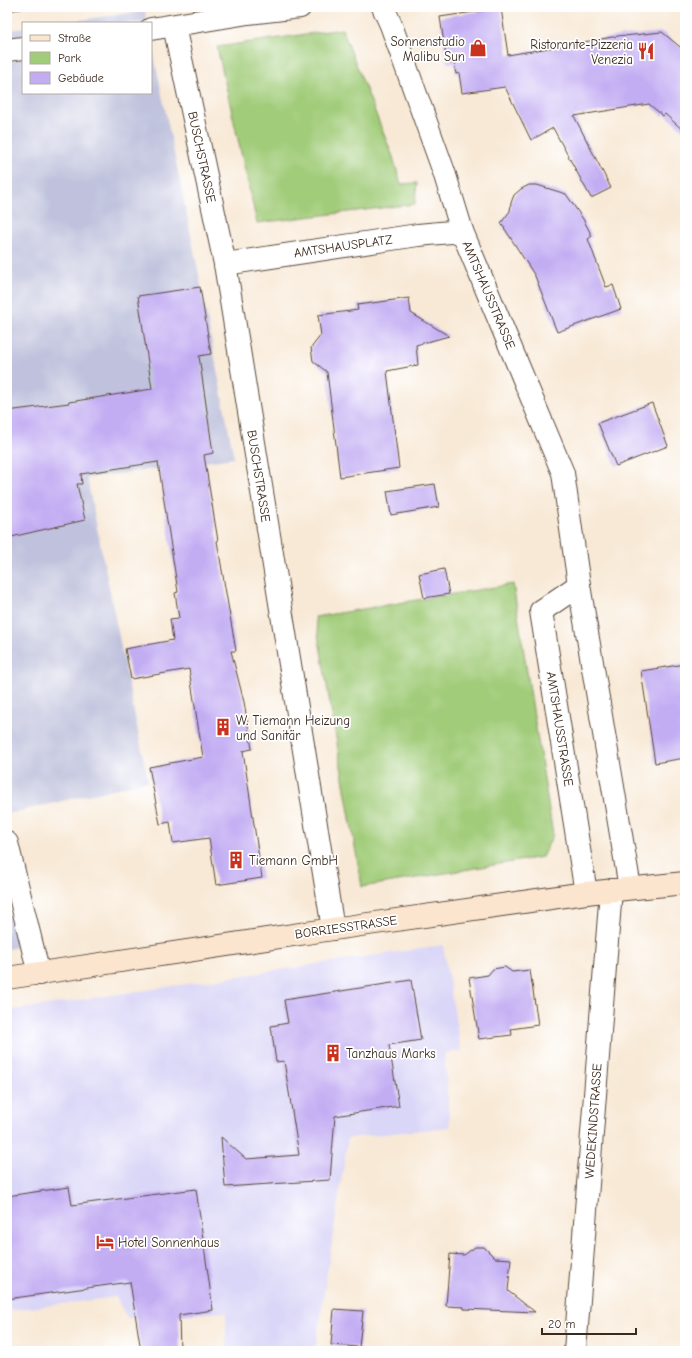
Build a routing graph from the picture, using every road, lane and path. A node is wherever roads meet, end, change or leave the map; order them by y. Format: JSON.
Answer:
{"nodes":[{"id":1,"x":300,"y":7,"type":"edge"},
{"id":2,"x":383,"y":7,"type":"edge"},
{"id":3,"x":174,"y":26,"type":"junction"},
{"id":4,"x":152,"y":29,"type":"edge"},
{"id":5,"x":22,"y":48,"type":"edge"},
{"id":6,"x":7,"y":50,"type":"edge"},
{"id":7,"x":462,"y":231,"type":"junction"},
{"id":8,"x":225,"y":264,"type":"junction"},
{"id":9,"x":579,"y":586,"type":"junction"},
{"id":10,"x":7,"y":843,"type":"edge"},
{"id":11,"x":685,"y":883,"type":"edge"},
{"id":12,"x":621,"y":889,"type":"junction"},
{"id":13,"x":586,"y":893,"type":"junction"},
{"id":14,"x":333,"y":929,"type":"junction"},
{"id":15,"x":39,"y":974,"type":"junction"},
{"id":16,"x":7,"y":978,"type":"edge"},
{"id":17,"x":575,"y":1351,"type":"edge"}],
"edges":[{"from":1,"to":3,"type":"street"},
{"from":2,"to":7,"type":"street","name":"AMTSHAUSSTRASSE"},
{"from":3,"to":4,"type":"street"},
{"from":3,"to":8,"type":"street","name":"BUSCHSTRASSE"},
{"from":5,"to":6,"type":"street"},
{"from":7,"to":8,"type":"street","name":"AMTSHAUSPLATZ"},
{"from":7,"to":9,"type":"street","name":"AMTSHAUSSTRASSE"},
{"from":8,"to":14,"type":"street","name":"BUSCHSTRASSE"},
{"from":9,"to":12,"type":"street","name":"AMTSHAUSSTRASSE"},
{"from":9,"to":13,"type":"street","name":"AMTSHAUSSTRASSE"},
{"from":10,"to":15,"type":"street"},
{"from":11,"to":12,"type":"main road","name":"BORRIESSTRASSE"},
{"from":12,"to":13,"type":"main road","name":"BORRIESSTRASSE"},
{"from":12,"to":17,"type":"street","name":"WEDEKINDSTRASSE"},
{"from":13,"to":14,"type":"main road","name":"BORRIESSTRASSE"},
{"from":14,"to":15,"type":"main road","name":"BORRIESSTRASSE"},
{"from":15,"to":16,"type":"main road","name":"BORRIESSTRASSE"}]}
